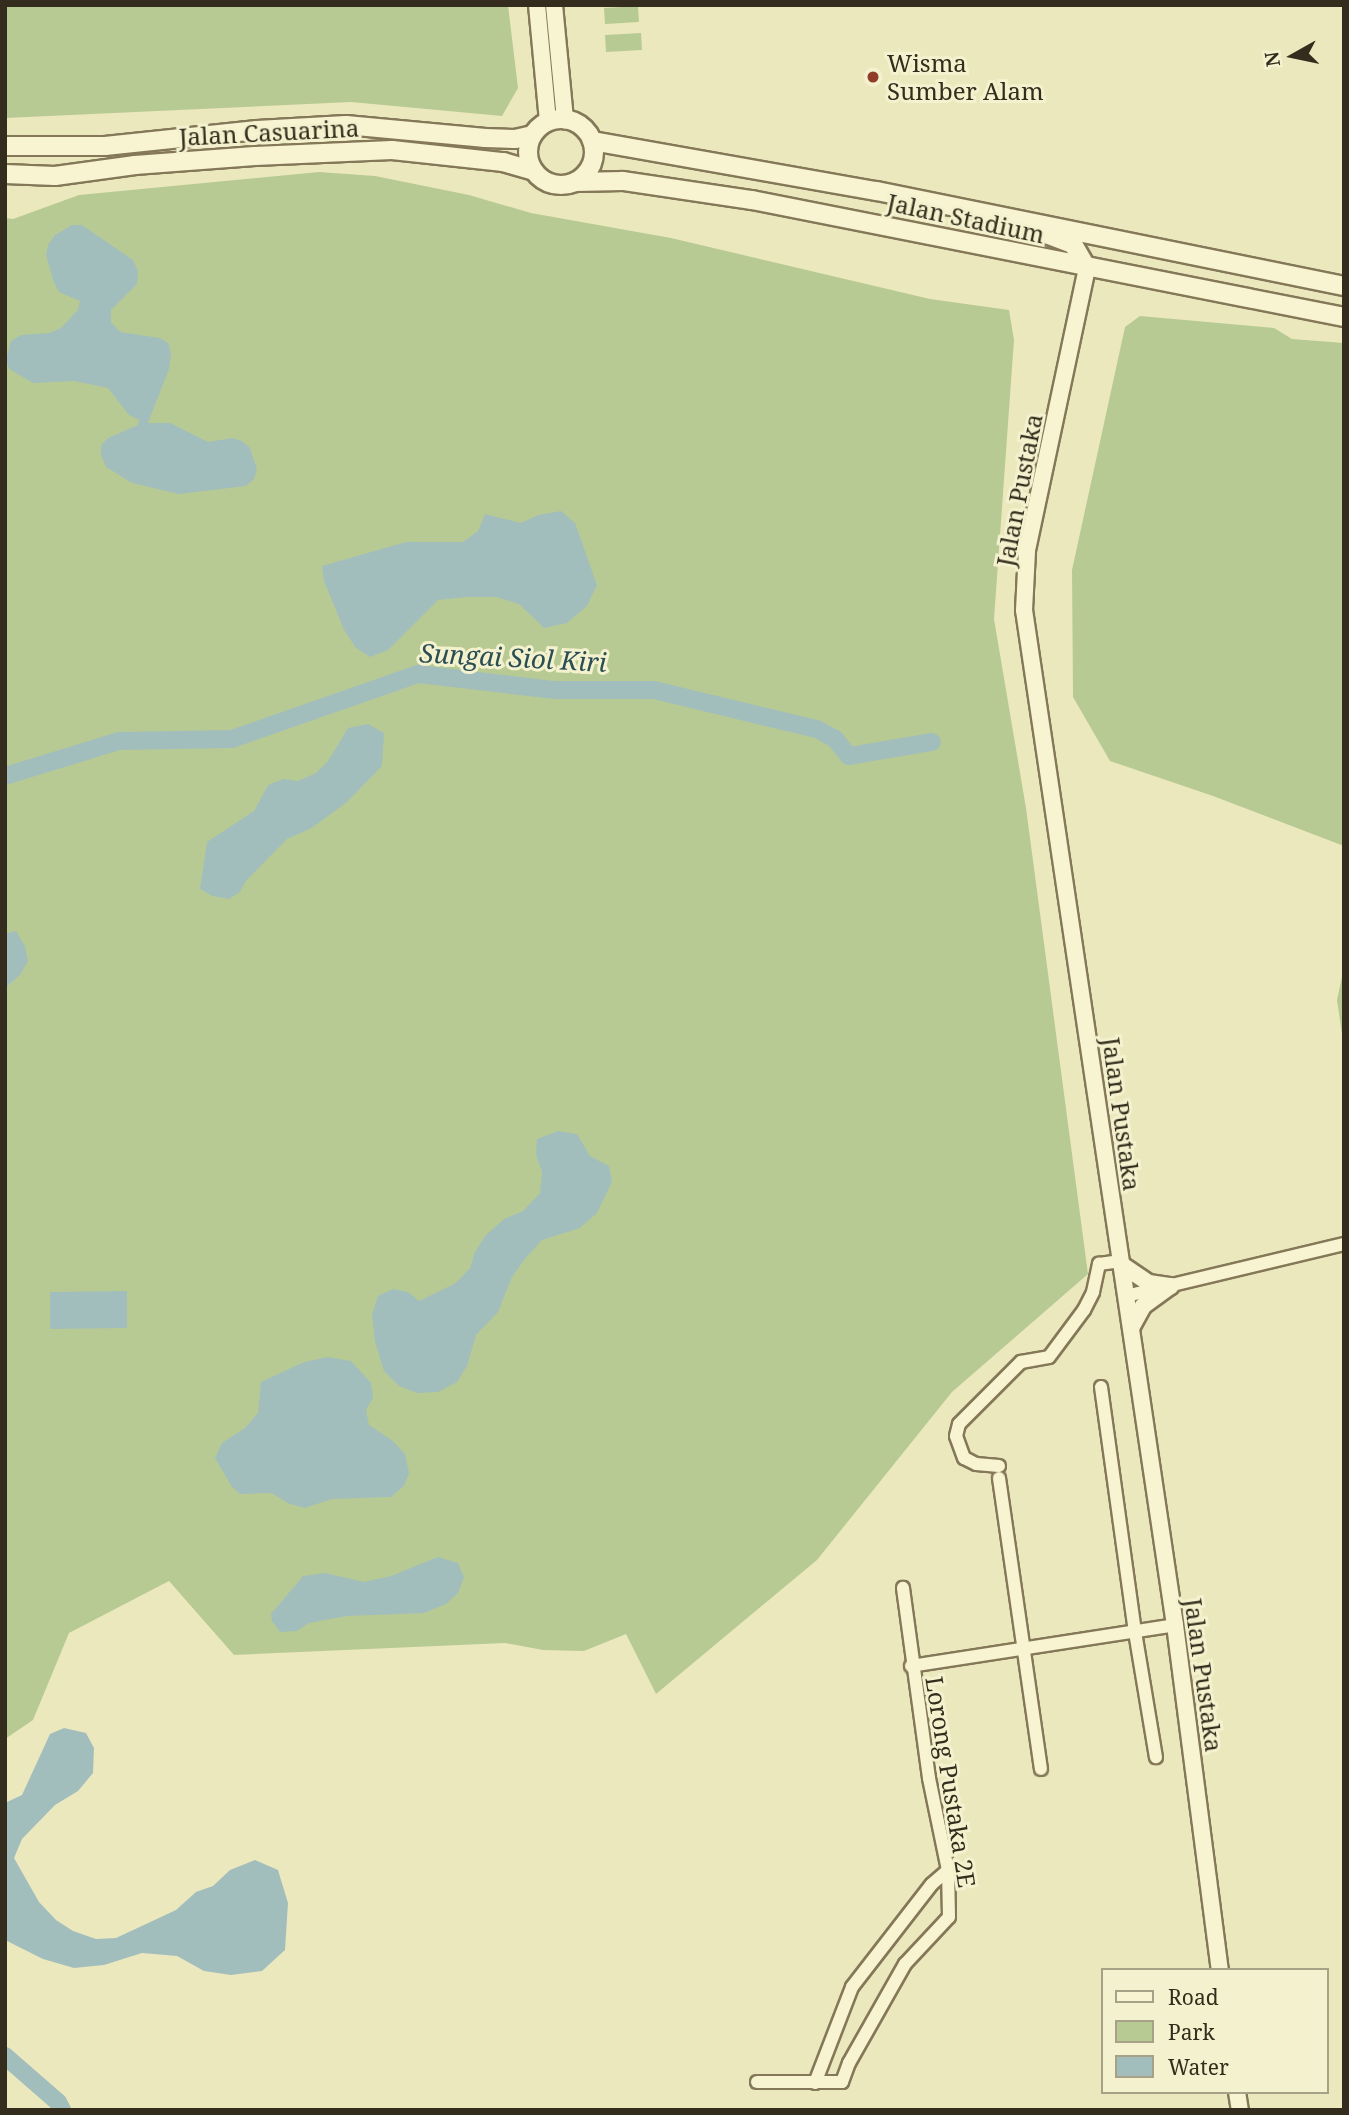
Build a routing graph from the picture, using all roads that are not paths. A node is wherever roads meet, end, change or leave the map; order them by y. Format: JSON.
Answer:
{"nodes":[{"id":1,"x":554,"y":5,"type":"edge"},
{"id":2,"x":538,"y":8,"type":"edge"},
{"id":3,"x":556,"y":121,"type":"junction"},
{"id":4,"x":533,"y":135,"type":"junction"},
{"id":5,"x":592,"y":142,"type":"junction"},
{"id":6,"x":5,"y":146,"type":"edge"},
{"id":7,"x":534,"y":171,"type":"junction"},
{"id":8,"x":5,"y":174,"type":"edge"},
{"id":9,"x":575,"y":182,"type":"junction"},
{"id":10,"x":962,"y":210,"type":"junction"},
{"id":11,"x":1087,"y":268,"type":"junction"},
{"id":12,"x":1344,"y":286,"type":"edge"},
{"id":13,"x":1344,"y":317,"type":"edge"},
{"id":14,"x":1344,"y":1244,"type":"edge"},
{"id":15,"x":1122,"y":1263,"type":"junction"},
{"id":16,"x":1171,"y":1286,"type":"junction"},
{"id":17,"x":1126,"y":1296,"type":"junction"},
{"id":18,"x":1131,"y":1328,"type":"junction"},
{"id":19,"x":1101,"y":1388,"type":"dead end"},
{"id":20,"x":903,"y":1588,"type":"dead end"},
{"id":21,"x":1175,"y":1625,"type":"junction"},
{"id":22,"x":1135,"y":1632,"type":"junction"},
{"id":23,"x":1024,"y":1651,"type":"junction"},
{"id":24,"x":911,"y":1666,"type":"junction"},
{"id":25,"x":1156,"y":1757,"type":"dead end"},
{"id":26,"x":1041,"y":1769,"type":"dead end"},
{"id":27,"x":948,"y":1870,"type":"junction"},
{"id":28,"x":1220,"y":1968,"type":"edge"},
{"id":29,"x":757,"y":2082,"type":"dead end"},
{"id":30,"x":815,"y":2082,"type":"junction"}],
"edges":[{"from":1,"to":3,"type":"street"},
{"from":2,"to":3,"type":"street"},
{"from":3,"to":4,"type":"main road"},
{"from":3,"to":5,"type":"main road"},
{"from":4,"to":6,"type":"main road","name":"Jalan Casuarina"},
{"from":4,"to":7,"type":"main road"},
{"from":5,"to":9,"type":"main road"},
{"from":5,"to":10,"type":"main road","name":"Jalan Stadium"},
{"from":7,"to":8,"type":"main road","name":"Jalan Casuarina"},
{"from":7,"to":9,"type":"main road"},
{"from":9,"to":11,"type":"main road","name":"Jalan Stadium"},
{"from":10,"to":11,"type":"main road"},
{"from":10,"to":12,"type":"main road","name":"Jalan Stadium"},
{"from":11,"to":13,"type":"main road","name":"Jalan Stadium"},
{"from":11,"to":15,"type":"street","name":"Jalan Pustaka"},
{"from":14,"to":16,"type":"street"},
{"from":15,"to":16,"type":"street"},
{"from":15,"to":17,"type":"street","name":"Jalan Pustaka"},
{"from":15,"to":23,"type":"street"},
{"from":16,"to":17,"type":"street"},
{"from":16,"to":18,"type":"street"},
{"from":17,"to":18,"type":"street","name":"Jalan Pustaka"},
{"from":18,"to":21,"type":"street","name":"Jalan Pustaka"},
{"from":19,"to":22,"type":"street"},
{"from":20,"to":24,"type":"street","name":"Lorong Pustaka 2E"},
{"from":21,"to":22,"type":"street"},
{"from":21,"to":28,"type":"street","name":"Jalan Pustaka"},
{"from":22,"to":23,"type":"street"},
{"from":22,"to":25,"type":"street"},
{"from":23,"to":24,"type":"street"},
{"from":23,"to":26,"type":"street"},
{"from":24,"to":27,"type":"street","name":"Lorong Pustaka 2E"},
{"from":27,"to":30,"type":"street"},
{"from":27,"to":30,"type":"street","name":"Lorong Pustaka 2E"},
{"from":29,"to":30,"type":"street"}]}
